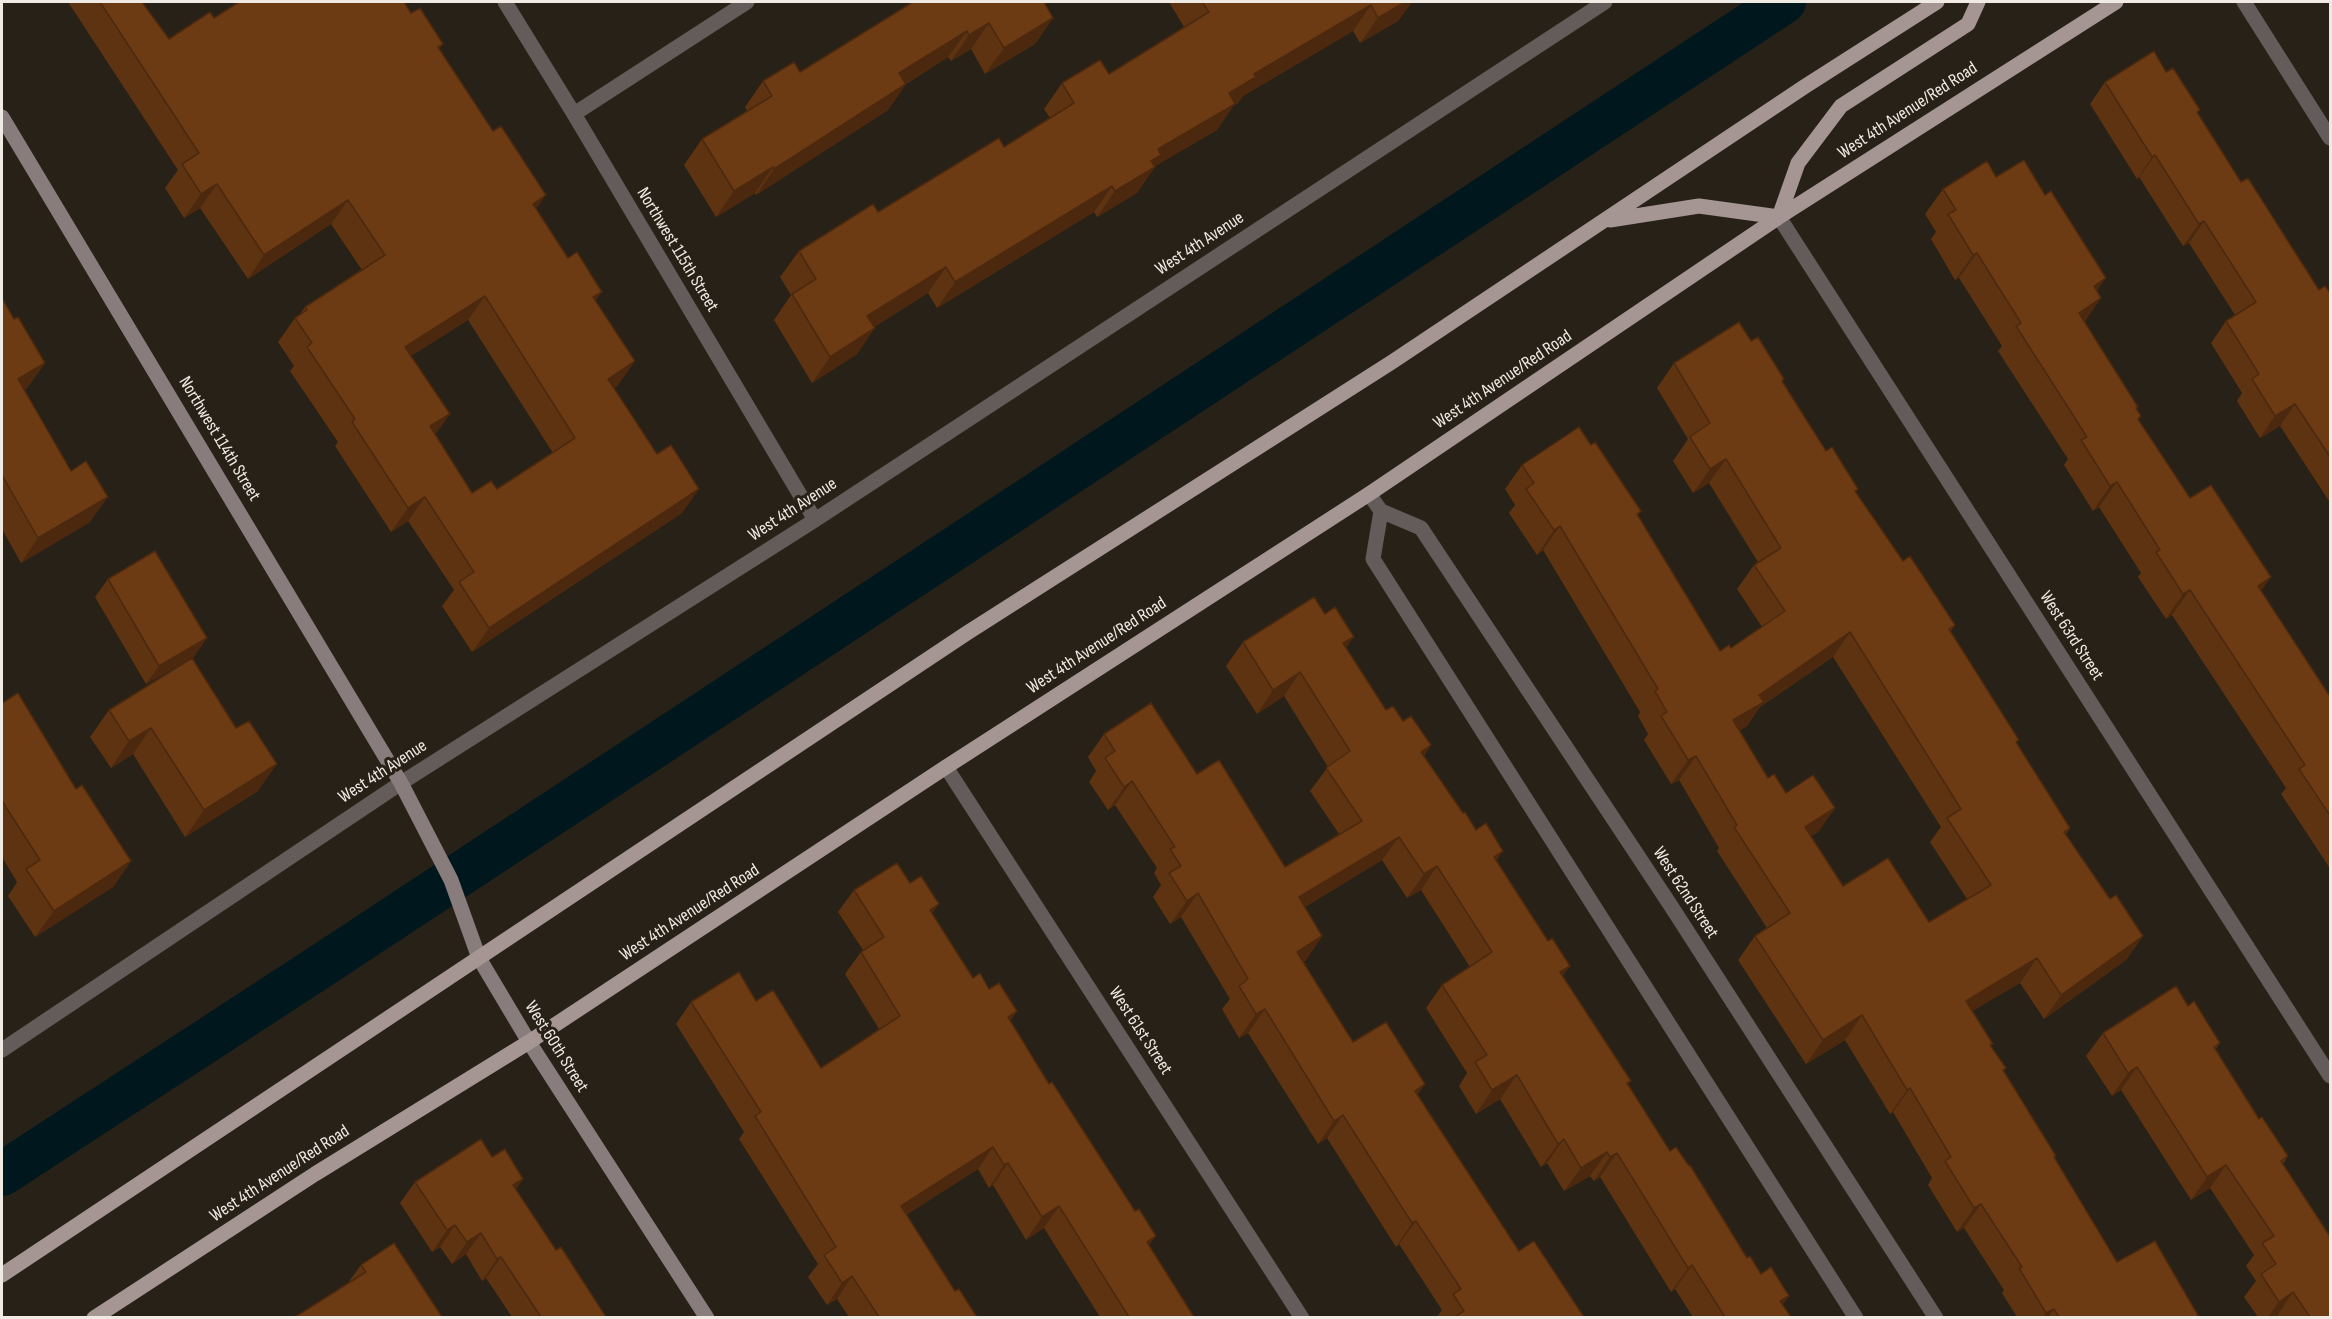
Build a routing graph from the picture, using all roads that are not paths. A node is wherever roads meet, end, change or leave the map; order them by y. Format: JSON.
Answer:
{"nodes":[{"id":1,"x":505,"y":2,"type":"edge"},
{"id":2,"x":747,"y":2,"type":"edge"},
{"id":3,"x":1605,"y":2,"type":"edge"},
{"id":4,"x":1937,"y":2,"type":"edge"},
{"id":5,"x":1978,"y":2,"type":"edge"},
{"id":6,"x":2116,"y":2,"type":"edge"},
{"id":7,"x":2244,"y":2,"type":"edge"},
{"id":8,"x":574,"y":114,"type":"junction"},
{"id":9,"x":2,"y":117,"type":"edge"},
{"id":10,"x":2331,"y":138,"type":"edge"},
{"id":11,"x":1779,"y":217,"type":"junction"},
{"id":12,"x":1603,"y":221,"type":"junction"},
{"id":13,"x":1369,"y":494,"type":"junction"},
{"id":14,"x":1381,"y":511,"type":"junction"},
{"id":15,"x":815,"y":520,"type":"junction"},
{"id":16,"x":946,"y":767,"type":"junction"},
{"id":17,"x":401,"y":783,"type":"junction"},
{"id":18,"x":479,"y":958,"type":"junction"},
{"id":19,"x":529,"y":1042,"type":"junction"},
{"id":20,"x":2,"y":1050,"type":"edge"},
{"id":21,"x":2331,"y":1076,"type":"edge"},
{"id":22,"x":2,"y":1275,"type":"edge"},
{"id":23,"x":94,"y":1317,"type":"edge"},
{"id":24,"x":707,"y":1317,"type":"edge"},
{"id":25,"x":1302,"y":1317,"type":"edge"},
{"id":26,"x":1856,"y":1317,"type":"edge"},
{"id":27,"x":1936,"y":1317,"type":"edge"}],
"edges":[{"from":1,"to":8,"type":"street","name":"Northwest 115th Street"},
{"from":2,"to":8,"type":"street"},
{"from":3,"to":15,"type":"street","name":"West 4th Avenue"},
{"from":4,"to":12,"type":"main road"},
{"from":5,"to":11,"type":"main road"},
{"from":6,"to":11,"type":"main road","name":"West 4th Avenue/Red Road"},
{"from":7,"to":10,"type":"street"},
{"from":8,"to":15,"type":"street","name":"Northwest 115th Street"},
{"from":9,"to":17,"type":"street","name":"Northwest 114th Street"},
{"from":11,"to":12,"type":"main road"},
{"from":11,"to":13,"type":"main road","name":"West 4th Avenue/Red Road"},
{"from":11,"to":21,"type":"street","name":"West 63rd Street"},
{"from":12,"to":18,"type":"main road"},
{"from":13,"to":14,"type":"street"},
{"from":13,"to":16,"type":"main road","name":"West 4th Avenue/Red Road"},
{"from":14,"to":26,"type":"street"},
{"from":14,"to":27,"type":"street","name":"West 62nd Street"},
{"from":15,"to":17,"type":"street","name":"West 4th Avenue"},
{"from":16,"to":19,"type":"main road","name":"West 4th Avenue/Red Road"},
{"from":16,"to":25,"type":"street","name":"West 61st Street"},
{"from":17,"to":18,"type":"street","name":"West 60th Street"},
{"from":17,"to":20,"type":"street","name":"West 4th Avenue"},
{"from":18,"to":19,"type":"street","name":"West 60th Street"},
{"from":18,"to":22,"type":"main road"},
{"from":19,"to":23,"type":"main road","name":"West 4th Avenue/Red Road"},
{"from":19,"to":24,"type":"street","name":"West 60th Street"}]}
